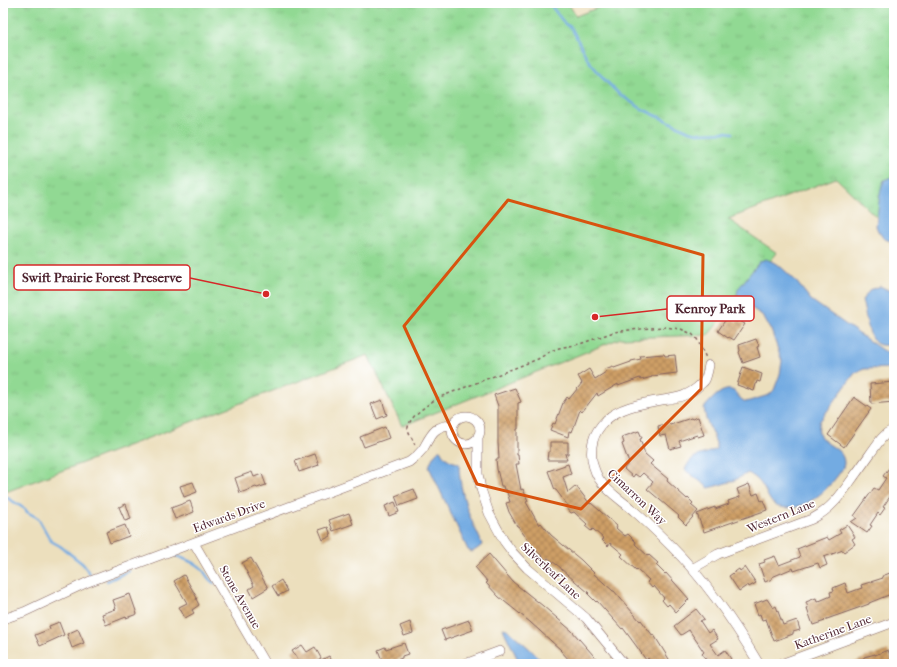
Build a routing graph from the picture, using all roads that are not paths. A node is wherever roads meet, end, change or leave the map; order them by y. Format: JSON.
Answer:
{"nodes":[{"id":1,"x":710,"y":365,"type":"road end"},
{"id":2,"x":453,"y":425,"type":"junction"},
{"id":3,"x":894,"y":429,"type":"edge"},
{"id":4,"x":478,"y":436,"type":"junction"},
{"id":5,"x":194,"y":543,"type":"junction"},
{"id":6,"x":692,"y":569,"type":"junction"},
{"id":7,"x":3,"y":619,"type":"edge"},
{"id":8,"x":894,"y":622,"type":"edge"},
{"id":9,"x":500,"y":651,"type":"dead end"},
{"id":10,"x":265,"y":664,"type":"edge"},
{"id":11,"x":466,"y":664,"type":"edge"},
{"id":12,"x":624,"y":664,"type":"edge"},
{"id":13,"x":759,"y":664,"type":"edge"},
{"id":14,"x":781,"y":664,"type":"edge"}],
"edges":[{"from":1,"to":6,"type":"street","name":"Cimarron Way"},
{"from":2,"to":4,"type":"street"},
{"from":2,"to":4,"type":"street","name":"Silverleaf Lane"},
{"from":2,"to":5,"type":"street","name":"Edwards Drive"},
{"from":3,"to":6,"type":"street","name":"Western Lane"},
{"from":4,"to":12,"type":"street","name":"Silverleaf Lane"},
{"from":5,"to":7,"type":"street","name":"Edwards Drive"},
{"from":5,"to":10,"type":"street","name":"Stone Avenue"},
{"from":6,"to":13,"type":"street","name":"Cimarron Way"},
{"from":8,"to":14,"type":"street","name":"Katherine Lane"},
{"from":9,"to":11,"type":"street"}]}
